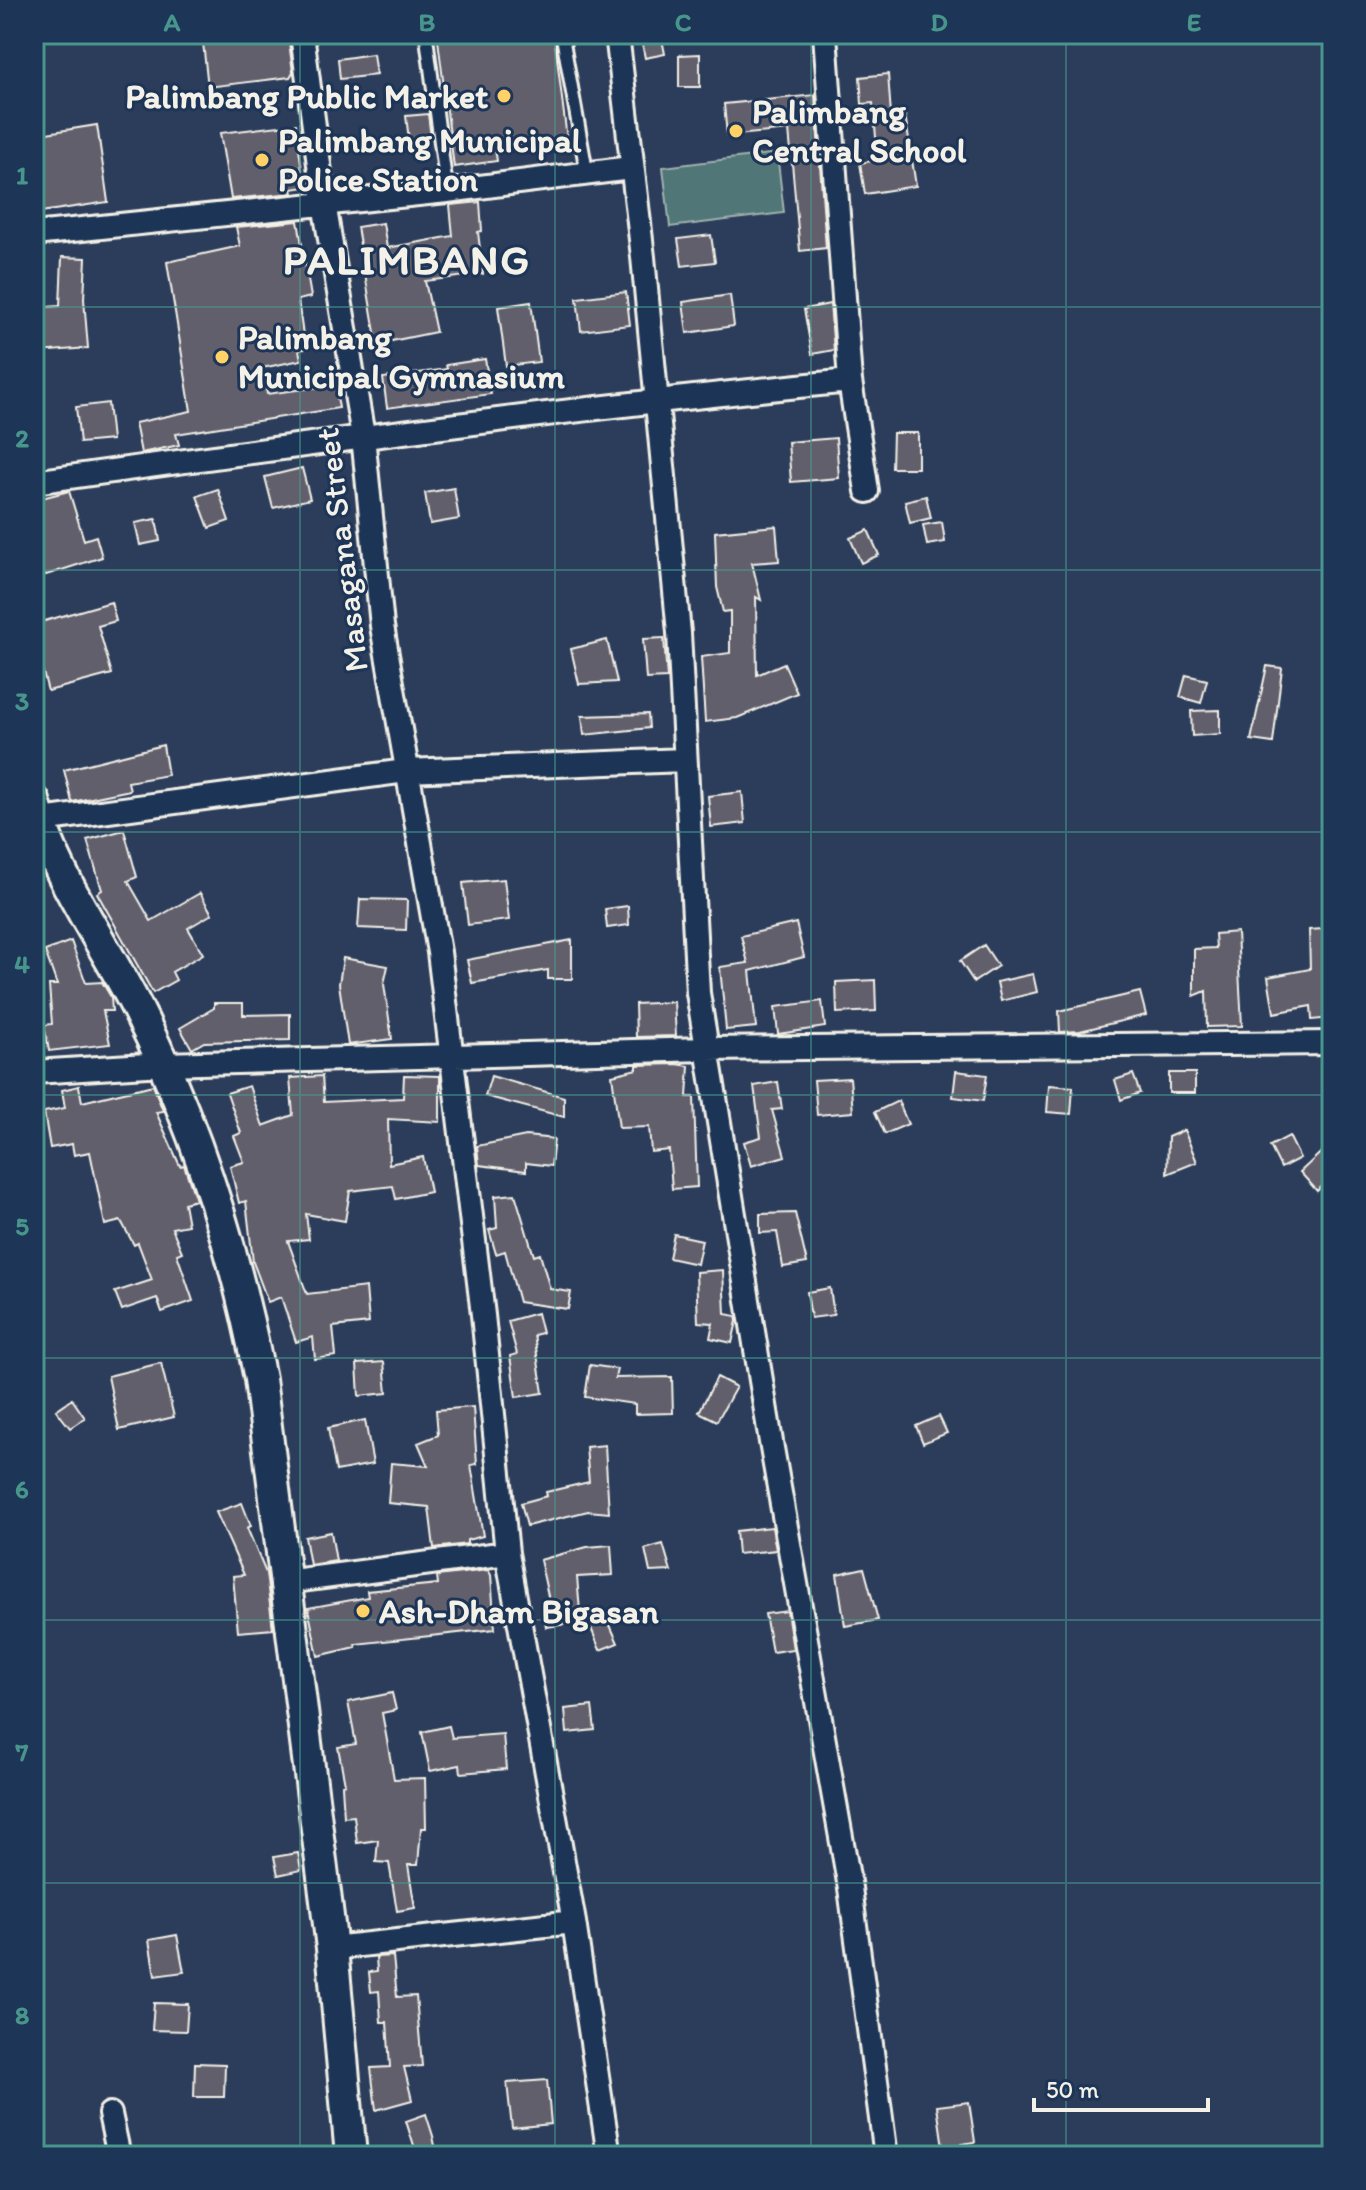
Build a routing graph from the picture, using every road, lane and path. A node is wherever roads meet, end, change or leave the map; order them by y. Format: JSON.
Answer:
{"nodes":[{"id":1,"x":302,"y":34,"type":"edge"},
{"id":2,"x":426,"y":34,"type":"edge"},
{"id":3,"x":562,"y":34,"type":"edge"},
{"id":4,"x":617,"y":34,"type":"edge"},
{"id":5,"x":825,"y":34,"type":"edge"},
{"id":6,"x":631,"y":168,"type":"junction"},
{"id":7,"x":587,"y":174,"type":"junction"},
{"id":8,"x":447,"y":191,"type":"junction"},
{"id":9,"x":324,"y":203,"type":"junction"},
{"id":10,"x":34,"y":234,"type":"edge"},
{"id":11,"x":850,"y":381,"type":"junction"},
{"id":12,"x":657,"y":400,"type":"junction"},
{"id":13,"x":363,"y":436,"type":"junction"},
{"id":14,"x":34,"y":482,"type":"edge"},
{"id":15,"x":867,"y":491,"type":"dead end"},
{"id":16,"x":685,"y":760,"type":"junction"},
{"id":17,"x":406,"y":771,"type":"junction"},
{"id":18,"x":36,"y":814,"type":"edge"},
{"id":19,"x":1332,"y":1043,"type":"edge"},
{"id":20,"x":705,"y":1049,"type":"junction"},
{"id":21,"x":452,"y":1058,"type":"junction"},
{"id":22,"x":163,"y":1064,"type":"junction"},
{"id":23,"x":34,"y":1072,"type":"edge"},
{"id":24,"x":507,"y":1553,"type":"junction"},
{"id":25,"x":285,"y":1582,"type":"junction"},
{"id":26,"x":574,"y":1922,"type":"junction"},
{"id":27,"x":332,"y":1948,"type":"junction"},
{"id":28,"x":110,"y":2114,"type":"dead end"},
{"id":29,"x":119,"y":2156,"type":"edge"},
{"id":30,"x":351,"y":2156,"type":"edge"},
{"id":31,"x":609,"y":2156,"type":"edge"},
{"id":32,"x":886,"y":2156,"type":"edge"}],
"edges":[{"from":1,"to":9,"type":"street","name":"Masagana Street"},
{"from":2,"to":8,"type":"lane"},
{"from":3,"to":7,"type":"lane"},
{"from":4,"to":6,"type":"street"},
{"from":5,"to":11,"type":"street"},
{"from":6,"to":7,"type":"street"},
{"from":6,"to":12,"type":"street"},
{"from":7,"to":8,"type":"street"},
{"from":8,"to":9,"type":"street"},
{"from":9,"to":10,"type":"street"},
{"from":9,"to":13,"type":"street","name":"Masagana Street"},
{"from":11,"to":12,"type":"street"},
{"from":11,"to":15,"type":"street"},
{"from":12,"to":13,"type":"street"},
{"from":12,"to":16,"type":"street"},
{"from":13,"to":14,"type":"street"},
{"from":13,"to":17,"type":"street","name":"Masagana Street"},
{"from":16,"to":17,"type":"street"},
{"from":16,"to":20,"type":"street"},
{"from":17,"to":18,"type":"street"},
{"from":17,"to":21,"type":"street","name":"Masagana Street"},
{"from":18,"to":22,"type":"street"},
{"from":19,"to":20,"type":"street"},
{"from":20,"to":21,"type":"street"},
{"from":20,"to":32,"type":"street"},
{"from":21,"to":22,"type":"street"},
{"from":21,"to":24,"type":"street","name":"Masagana Street"},
{"from":22,"to":23,"type":"street"},
{"from":22,"to":25,"type":"street"},
{"from":24,"to":25,"type":"street"},
{"from":24,"to":26,"type":"street","name":"Masagana Street"},
{"from":25,"to":27,"type":"street"},
{"from":26,"to":27,"type":"street"},
{"from":26,"to":31,"type":"street","name":"Masagana Street"},
{"from":27,"to":30,"type":"street"},
{"from":28,"to":29,"type":"street"}]}
